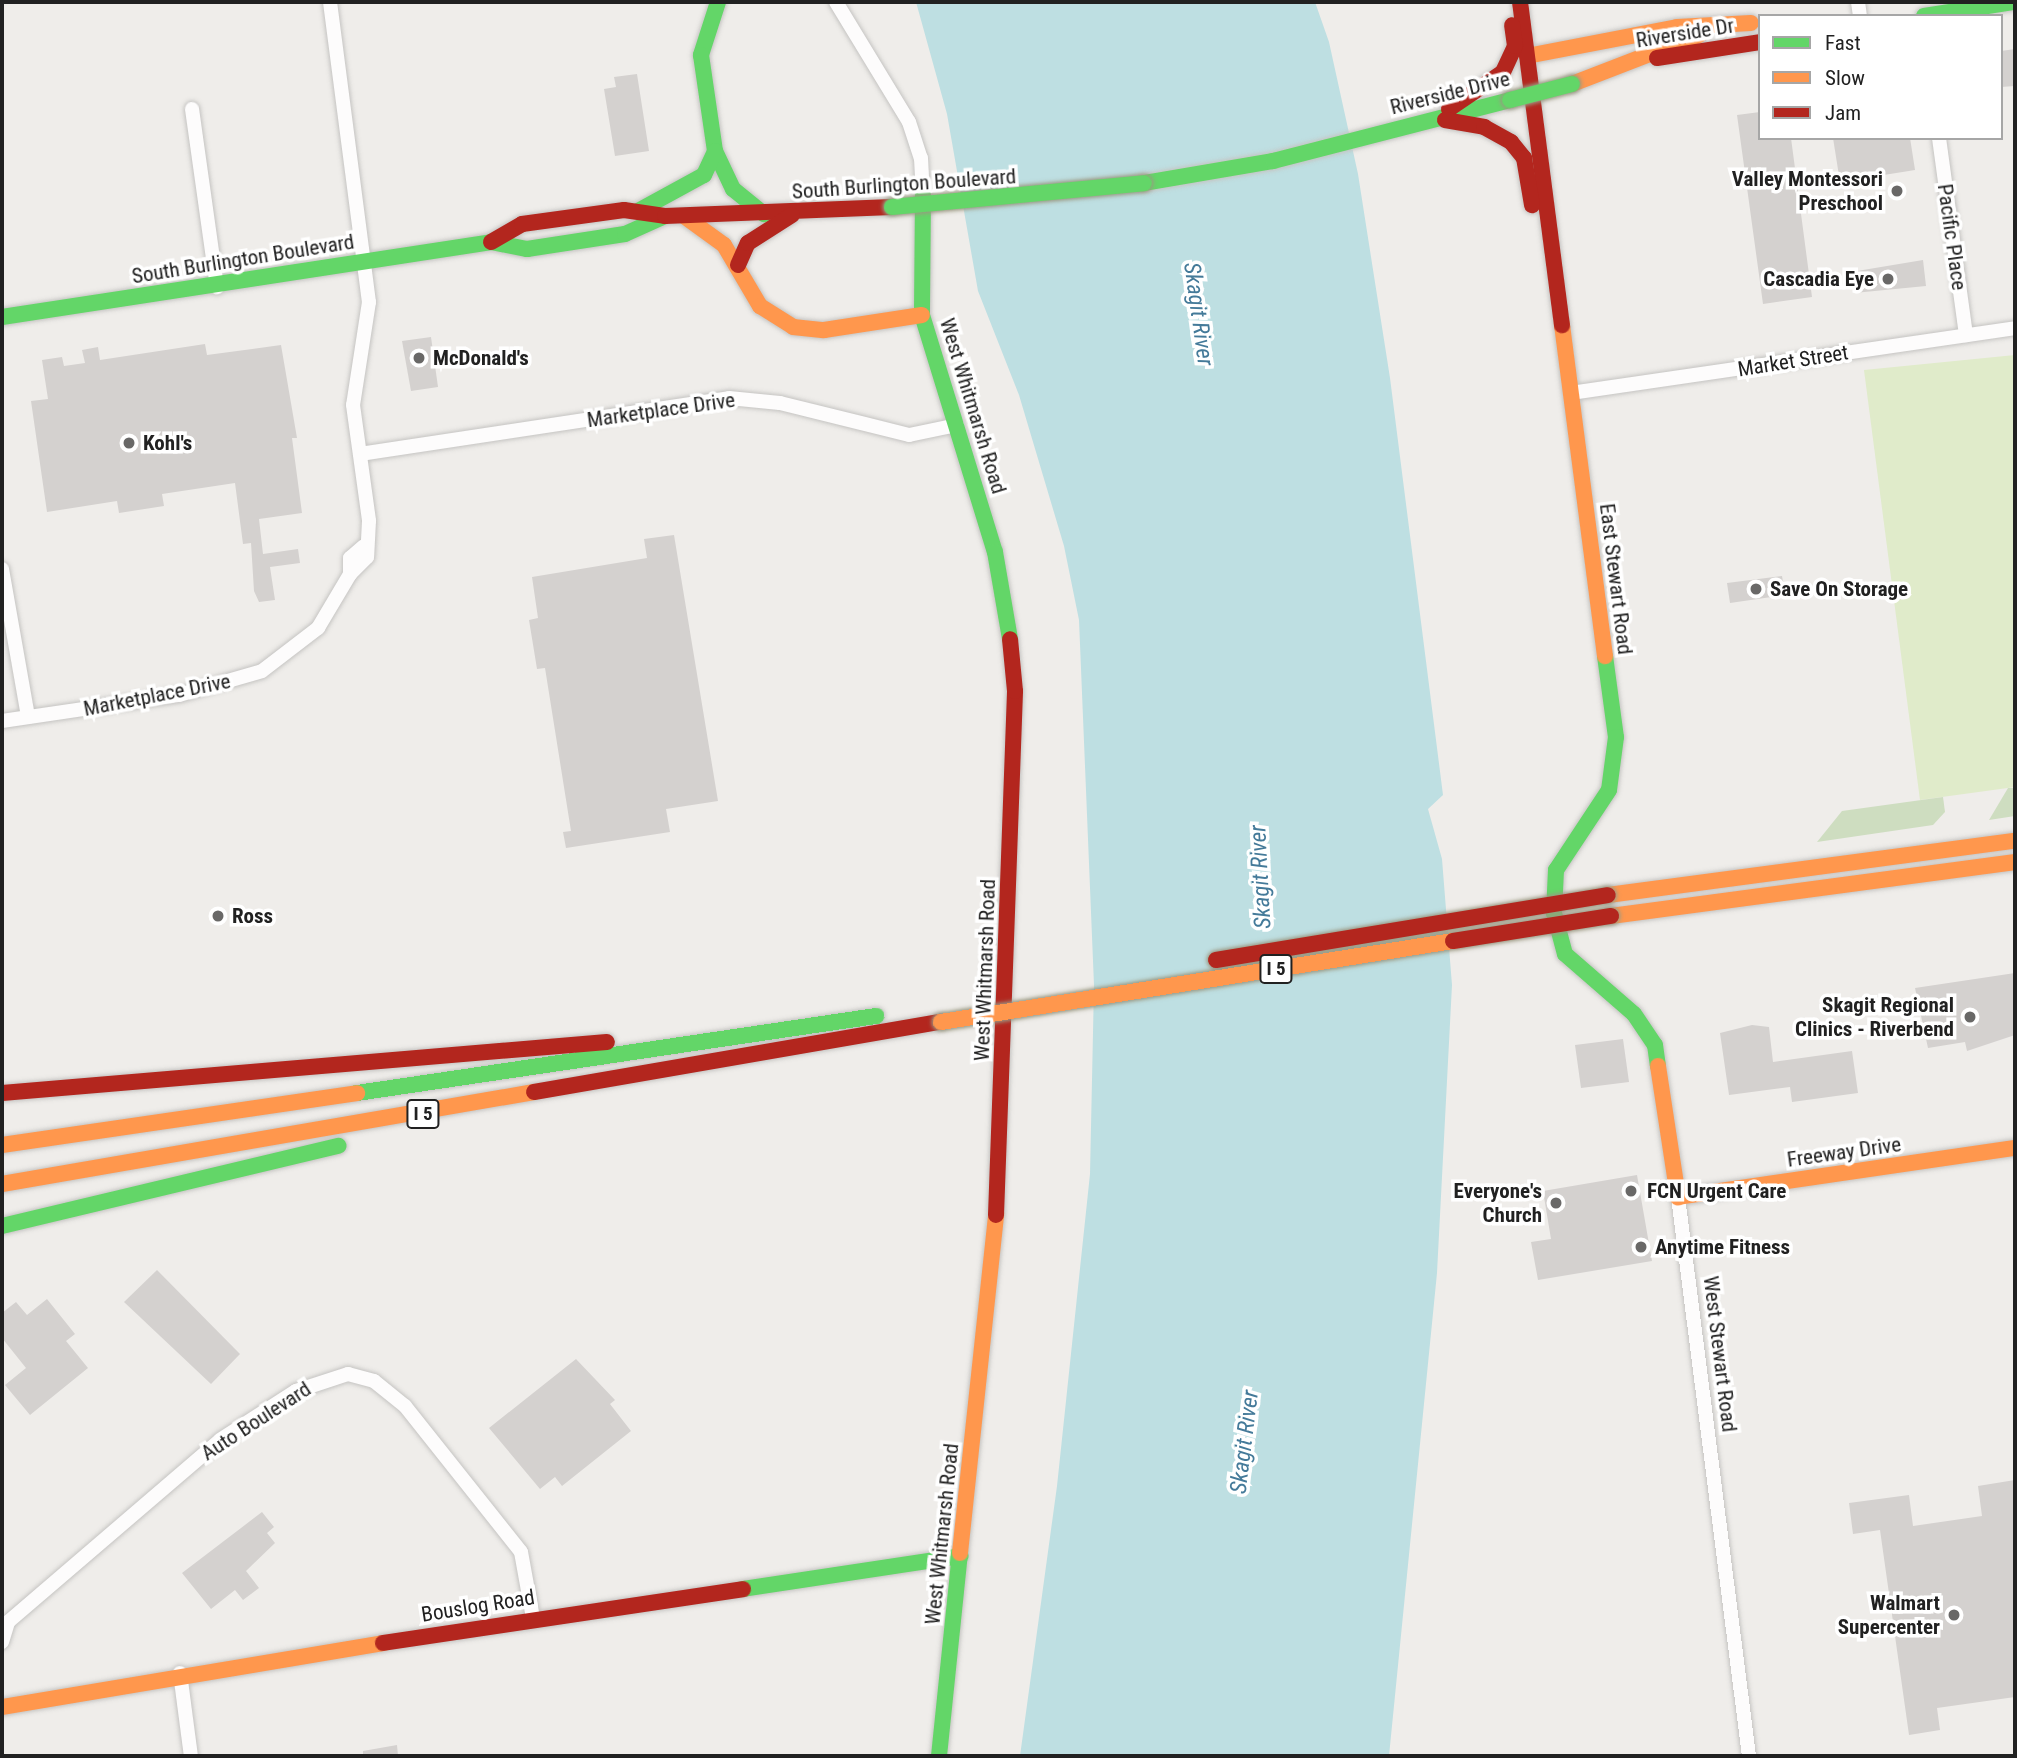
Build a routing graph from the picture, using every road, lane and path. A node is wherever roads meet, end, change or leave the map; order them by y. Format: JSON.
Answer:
{"nodes":[{"id":1,"x":330,"y":2,"type":"edge"},
{"id":2,"x":718,"y":2,"type":"edge"},
{"id":3,"x":836,"y":2,"type":"edge"},
{"id":4,"x":1509,"y":2,"type":"edge"},
{"id":5,"x":1520,"y":2,"type":"edge"},
{"id":6,"x":2014,"y":2,"type":"edge"},
{"id":7,"x":1937,"y":14,"type":"edge"},
{"id":8,"x":1756,"y":23,"type":"edge"},
{"id":9,"x":1758,"y":42,"type":"edge"},
{"id":10,"x":1527,"y":56,"type":"junction"},
{"id":11,"x":1617,"y":65,"type":"junction"},
{"id":12,"x":192,"y":108,"type":"dead end"},
{"id":13,"x":1436,"y":118,"type":"junction"},
{"id":14,"x":1939,"y":140,"type":"edge"},
{"id":15,"x":715,"y":151,"type":"junction"},
{"id":16,"x":1144,"y":183,"type":"joint"},
{"id":17,"x":923,"y":195,"type":"joint"},
{"id":18,"x":636,"y":212,"type":"junction"},
{"id":19,"x":797,"y":212,"type":"junction"},
{"id":20,"x":764,"y":214,"type":"junction"},
{"id":21,"x":674,"y":215,"type":"junction"},
{"id":22,"x":491,"y":242,"type":"junction"},
{"id":23,"x":364,"y":261,"type":"junction"},
{"id":24,"x":737,"y":265,"type":"junction"},
{"id":25,"x":218,"y":287,"type":"junction"},
{"id":26,"x":922,"y":315,"type":"junction"},
{"id":27,"x":2,"y":317,"type":"edge"},
{"id":28,"x":2015,"y":328,"type":"edge"},
{"id":29,"x":1562,"y":329,"type":"junction"},
{"id":30,"x":1966,"y":335,"type":"junction"},
{"id":31,"x":1571,"y":393,"type":"junction"},
{"id":32,"x":957,"y":425,"type":"junction"},
{"id":33,"x":360,"y":454,"type":"junction"},
{"id":34,"x":2,"y":569,"type":"edge"},
{"id":35,"x":28,"y":718,"type":"junction"},
{"id":36,"x":2,"y":721,"type":"edge"},
{"id":37,"x":2015,"y":841,"type":"edge"},
{"id":38,"x":2015,"y":862,"type":"edge"},
{"id":39,"x":1554,"y":913,"type":"joint"},
{"id":40,"x":940,"y":1014,"type":"junction"},
{"id":41,"x":741,"y":1037,"type":"junction"},
{"id":42,"x":844,"y":1039,"type":"junction"},
{"id":43,"x":2,"y":1093,"type":"edge"},
{"id":44,"x":411,"y":1132,"type":"dead end"},
{"id":45,"x":359,"y":1143,"type":"dead end"},
{"id":46,"x":2,"y":1145,"type":"edge"},
{"id":47,"x":2015,"y":1148,"type":"edge"},
{"id":48,"x":2,"y":1184,"type":"edge"},
{"id":49,"x":1678,"y":1197,"type":"junction"},
{"id":50,"x":2,"y":1226,"type":"edge"},
{"id":51,"x":961,"y":1556,"type":"junction"},
{"id":52,"x":533,"y":1618,"type":"junction"},
{"id":53,"x":2,"y":1642,"type":"edge"},
{"id":54,"x":180,"y":1673,"type":"junction"},
{"id":55,"x":2,"y":1707,"type":"edge"},
{"id":56,"x":191,"y":1756,"type":"edge"},
{"id":57,"x":939,"y":1756,"type":"edge"},
{"id":58,"x":1749,"y":1756,"type":"edge"}],
"edges":[{"from":1,"to":23,"type":"street"},
{"from":2,"to":15,"type":"main road"},
{"from":3,"to":17,"type":"street"},
{"from":4,"to":13,"type":"main road"},
{"from":5,"to":10,"type":"main road","name":"East Stewart Road"},
{"from":6,"to":7,"type":"main road"},
{"from":8,"to":10,"type":"main road"},
{"from":8,"to":11,"type":"main road","name":"Riverside Drive"},
{"from":9,"to":11,"type":"main road","name":"Riverside Dr"},
{"from":10,"to":29,"type":"main road","name":"East Stewart Road"},
{"from":11,"to":13,"type":"main road","name":"Riverside Drive","bridge":true},
{"from":12,"to":25,"type":"street"},
{"from":13,"to":16,"type":"main road","name":"Riverside Drive"},
{"from":13,"to":29,"type":"main road"},
{"from":14,"to":30,"type":"street","name":"Pacific Place"},
{"from":15,"to":18,"type":"main road"},
{"from":15,"to":20,"type":"main road"},
{"from":16,"to":19,"type":"main road","name":"South Burlington Boulevard","bridge":true},
{"from":17,"to":26,"type":"main road","name":"West Whitmarsh Road"},
{"from":18,"to":21,"type":"main road","name":"South Burlington Boulevard"},
{"from":18,"to":22,"type":"main road","name":"South Burlington Boulevard"},
{"from":19,"to":20,"type":"main road","name":"South Burlington Boulevard"},
{"from":19,"to":24,"type":"main road"},
{"from":20,"to":21,"type":"main road","name":"South Burlington Boulevard"},
{"from":21,"to":22,"type":"main road","name":"South Burlington Boulevard"},
{"from":21,"to":24,"type":"main road"},
{"from":22,"to":23,"type":"main road","name":"South Burlington Boulevard"},
{"from":23,"to":25,"type":"main road","name":"South Burlington Boulevard"},
{"from":23,"to":33,"type":"street"},
{"from":24,"to":26,"type":"main road"},
{"from":25,"to":27,"type":"main road","name":"South Burlington Boulevard"},
{"from":26,"to":32,"type":"main road","name":"West Whitmarsh Road"},
{"from":28,"to":30,"type":"street","name":"Market Street"},
{"from":29,"to":31,"type":"main road","name":"East Stewart Road"},
{"from":30,"to":31,"type":"street","name":"Market Street"},
{"from":31,"to":39,"type":"main road","name":"East Stewart Road"},
{"from":32,"to":33,"type":"street","name":"Marketplace Drive"},
{"from":32,"to":51,"type":"main road","name":"West Whitmarsh Road"},
{"from":33,"to":35,"type":"street","name":"Marketplace Drive"},
{"from":34,"to":35,"type":"street"},
{"from":35,"to":36,"type":"street","name":"Marketplace Drive"},
{"from":37,"to":40,"type":"main road","number":"I 5","bridge":true},
{"from":38,"to":40,"type":"main road","number":"I 5","bridge":true},
{"from":39,"to":49,"type":"main road","name":"West Stewart Road"},
{"from":40,"to":41,"type":"main road","number":"I 5"},
{"from":40,"to":42,"type":"main road","number":"I 5"},
{"from":41,"to":43,"type":"main road"},
{"from":41,"to":46,"type":"main road","number":"I 5"},
{"from":42,"to":44,"type":"main road"},
{"from":42,"to":48,"type":"main road","number":"I 5"},
{"from":45,"to":50,"type":"main road"},
{"from":47,"to":49,"type":"main road","name":"Freeway Drive"},
{"from":49,"to":58,"type":"street","name":"West Stewart Road"},
{"from":51,"to":52,"type":"main road","name":"Bouslog Road"},
{"from":51,"to":57,"type":"main road","name":"West Whitmarsh Road"},
{"from":52,"to":53,"type":"street","name":"Auto Boulevard"},
{"from":52,"to":54,"type":"main road","name":"Bouslog Road"},
{"from":54,"to":55,"type":"main road","name":"Bouslog Road"},
{"from":54,"to":56,"type":"street"}]}
